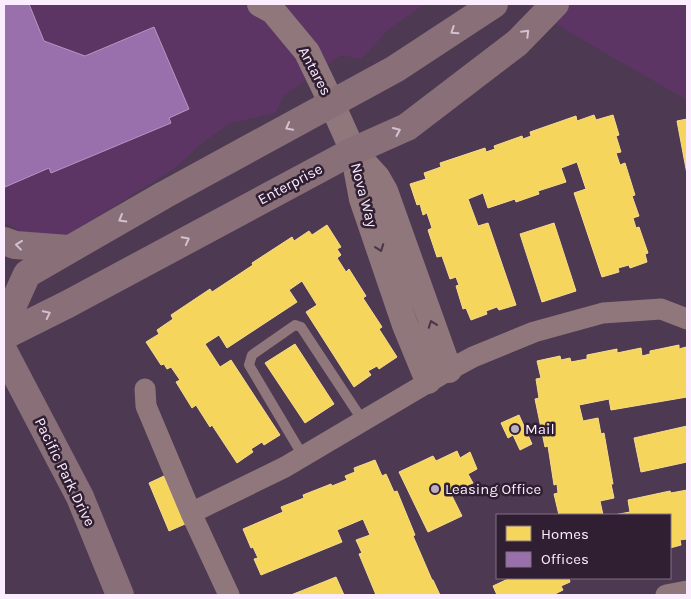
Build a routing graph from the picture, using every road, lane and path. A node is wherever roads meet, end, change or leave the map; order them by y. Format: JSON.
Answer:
{"nodes":[{"id":1,"x":260,"y":4,"type":"edge"},
{"id":2,"x":494,"y":4,"type":"edge"},
{"id":3,"x":555,"y":4,"type":"edge"},
{"id":4,"x":332,"y":104,"type":"junction"},
{"id":5,"x":352,"y":151,"type":"junction"},
{"id":6,"x":4,"y":241,"type":"edge"},
{"id":7,"x":69,"y":249,"type":"junction"},
{"id":8,"x":687,"y":319,"type":"edge"},
{"id":9,"x":4,"y":325,"type":"edge"},
{"id":10,"x":4,"y":336,"type":"edge"},
{"id":11,"x":4,"y":352,"type":"edge"},
{"id":12,"x":438,"y":376,"type":"junction"},
{"id":13,"x":145,"y":388,"type":"dead end"},
{"id":14,"x":363,"y":421,"type":"junction"},
{"id":15,"x":303,"y":456,"type":"junction"},
{"id":16,"x":192,"y":513,"type":"junction"},
{"id":17,"x":687,"y":591,"type":"edge"},
{"id":18,"x":120,"y":595,"type":"edge"},
{"id":19,"x":229,"y":595,"type":"edge"},
{"id":20,"x":666,"y":595,"type":"edge"}],
"edges":[{"from":1,"to":4,"type":"street","name":"Antares"},
{"from":2,"to":4,"type":"main road","one_way":true},
{"from":5,"to":3,"type":"main road","name":"Enterprise","one_way":true},
{"from":4,"to":5,"type":"street","name":"Antares"},
{"from":4,"to":7,"type":"main road","one_way":true},
{"from":10,"to":5,"type":"main road","name":"Enterprise","one_way":true},
{"from":5,"to":12,"type":"street","name":"Nova Way"},
{"from":7,"to":6,"type":"main road","one_way":true},
{"from":7,"to":9,"type":"main road"},
{"from":8,"to":12,"type":"street"},
{"from":11,"to":18,"type":"main road","name":"Pacific Park Drive"},
{"from":12,"to":14,"type":"street"},
{"from":13,"to":16,"type":"street"},
{"from":14,"to":15,"type":"street"},
{"from":14,"to":15,"type":"lane"},
{"from":15,"to":16,"type":"street"},
{"from":16,"to":19,"type":"street"},
{"from":17,"to":20,"type":"street"}]}
